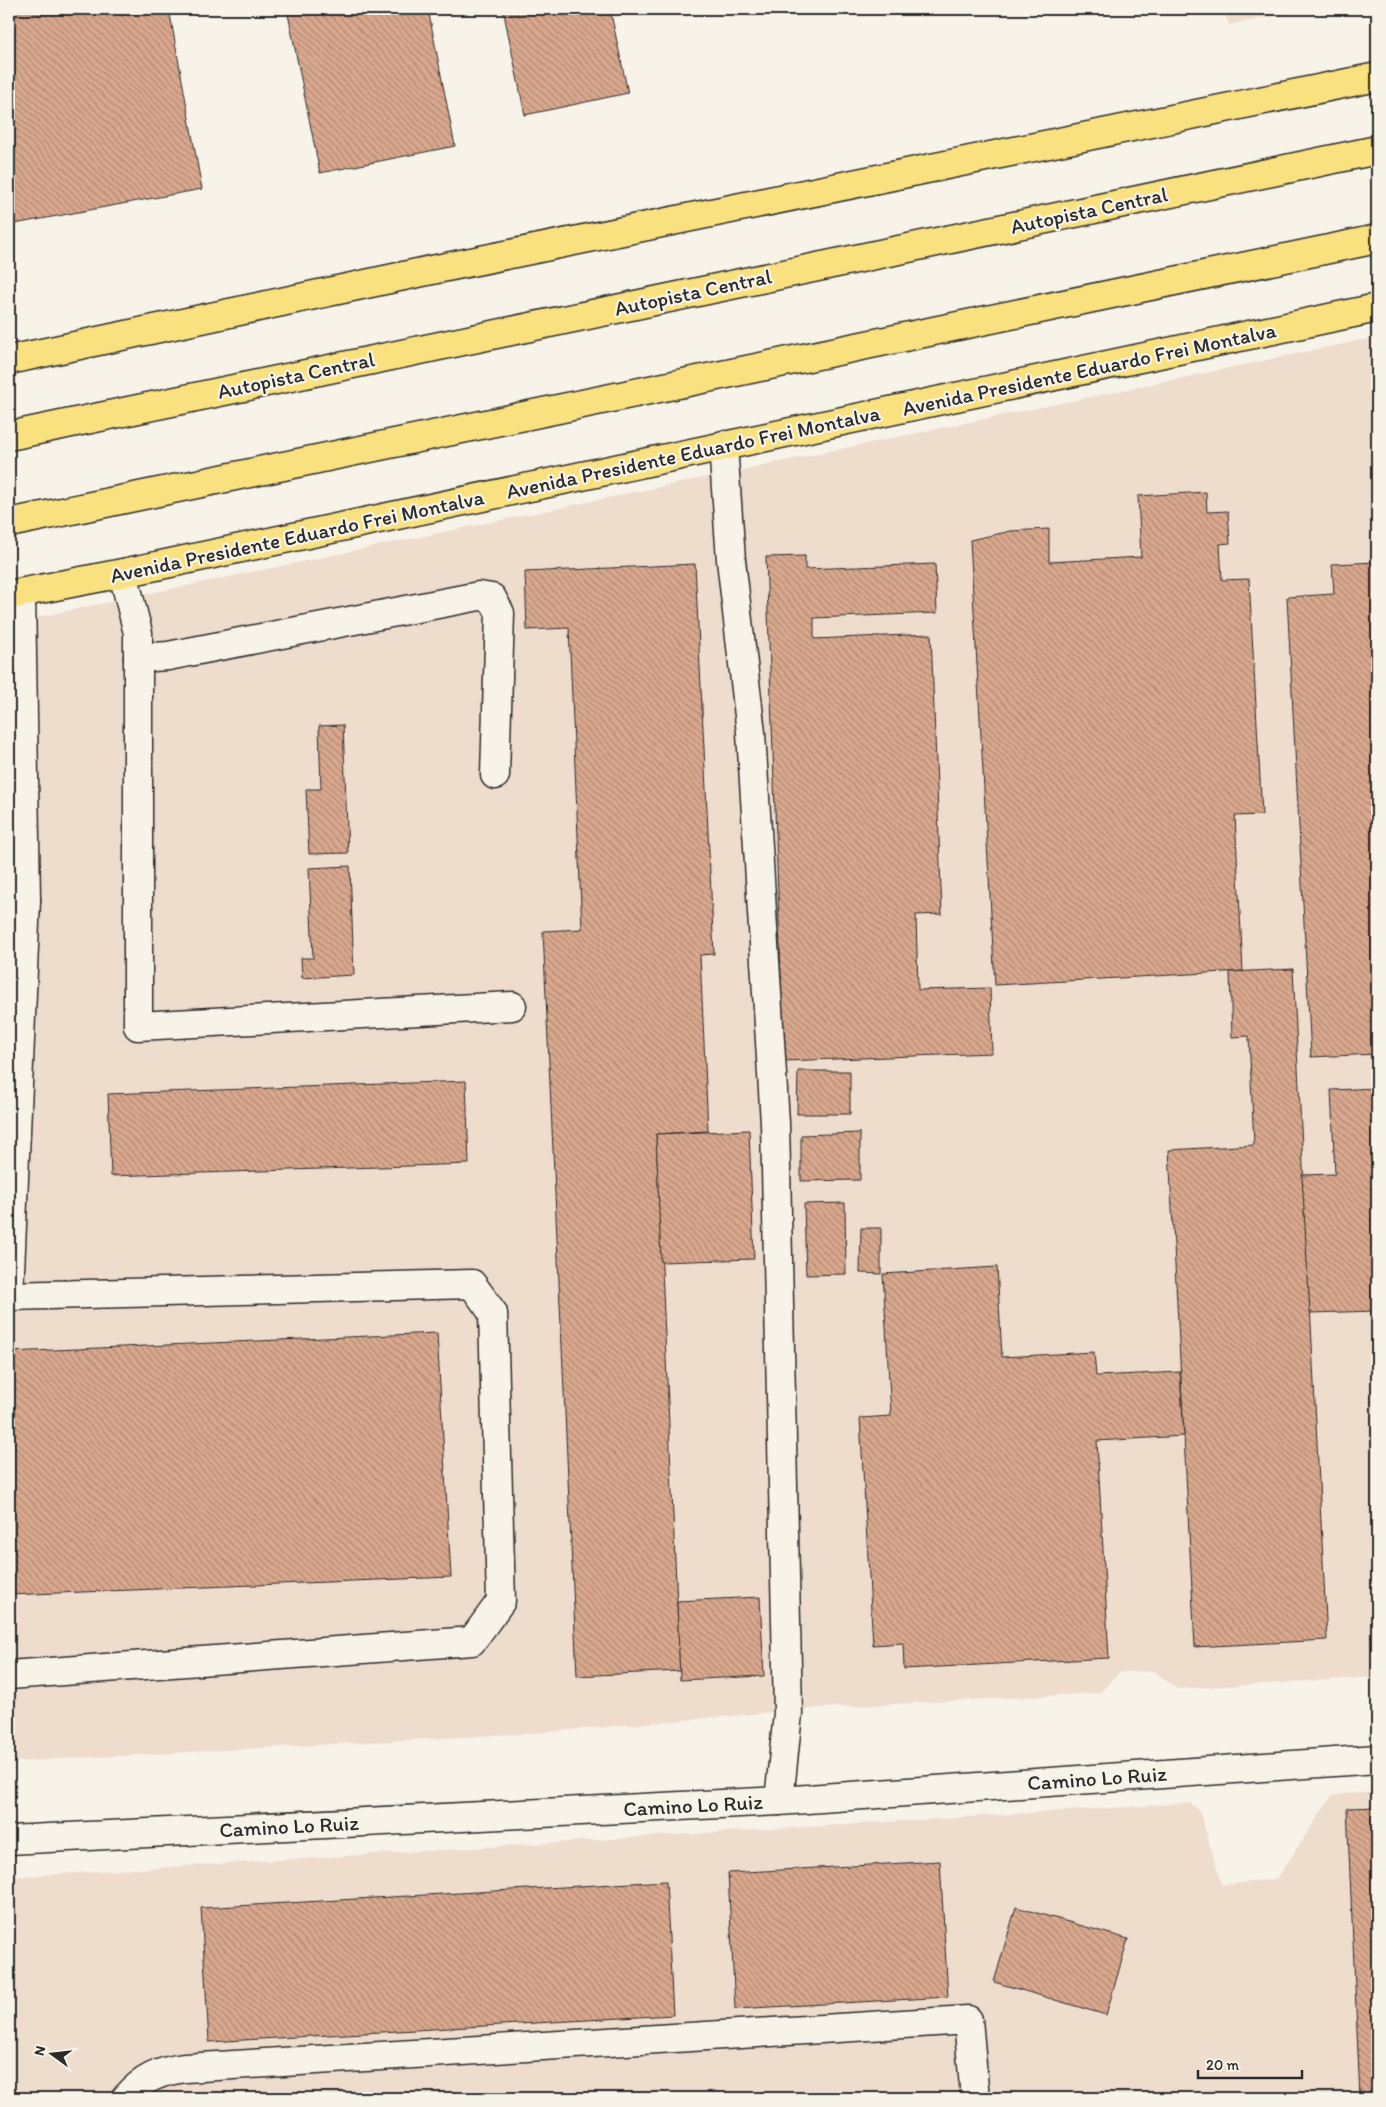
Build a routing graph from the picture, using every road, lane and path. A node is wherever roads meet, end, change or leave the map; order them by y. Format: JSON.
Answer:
{"nodes":[{"id":1,"x":1377,"y":77,"type":"edge"},
{"id":2,"x":1377,"y":150,"type":"edge"},
{"id":3,"x":1377,"y":239,"type":"edge"},
{"id":4,"x":1377,"y":308,"type":"edge"},
{"id":5,"x":9,"y":360,"type":"edge"},
{"id":6,"x":9,"y":436,"type":"edge"},
{"id":7,"x":723,"y":445,"type":"junction"},
{"id":8,"x":9,"y":523,"type":"edge"},
{"id":9,"x":124,"y":573,"type":"junction"},
{"id":10,"x":15,"y":594,"type":"edge"},
{"id":11,"x":138,"y":658,"type":"junction"},
{"id":12,"x":16,"y":702,"type":"edge"},
{"id":13,"x":495,"y":775,"type":"dead end"},
{"id":14,"x":17,"y":902,"type":"edge"},
{"id":15,"x":512,"y":1006,"type":"dead end"},
{"id":16,"x":9,"y":1295,"type":"edge"},
{"id":17,"x":9,"y":1675,"type":"edge"},
{"id":18,"x":1377,"y":1759,"type":"edge"},
{"id":19,"x":779,"y":1801,"type":"junction"},
{"id":20,"x":9,"y":1840,"type":"edge"},
{"id":21,"x":126,"y":2098,"type":"edge"},
{"id":22,"x":975,"y":2098,"type":"edge"}],
"edges":[{"from":1,"to":5,"type":"main road"},
{"from":2,"to":6,"type":"main road","name":"Autopista Central"},
{"from":3,"to":8,"type":"main road"},
{"from":4,"to":7,"type":"main road","name":"Avenida Presidente Eduardo Frei Montalva"},
{"from":7,"to":9,"type":"main road","name":"Avenida Presidente Eduardo Frei Montalva"},
{"from":7,"to":19,"type":"street"},
{"from":9,"to":10,"type":"main road","name":"Avenida Presidente Eduardo Frei Montalva"},
{"from":9,"to":11,"type":"street"},
{"from":10,"to":12,"type":"street"},
{"from":11,"to":13,"type":"street"},
{"from":11,"to":15,"type":"street"},
{"from":12,"to":14,"type":"street"},
{"from":14,"to":16,"type":"street"},
{"from":16,"to":17,"type":"street"},
{"from":18,"to":19,"type":"street","name":"Camino Lo Ruiz"},
{"from":19,"to":20,"type":"street","name":"Camino Lo Ruiz"},
{"from":21,"to":22,"type":"street"}]}
